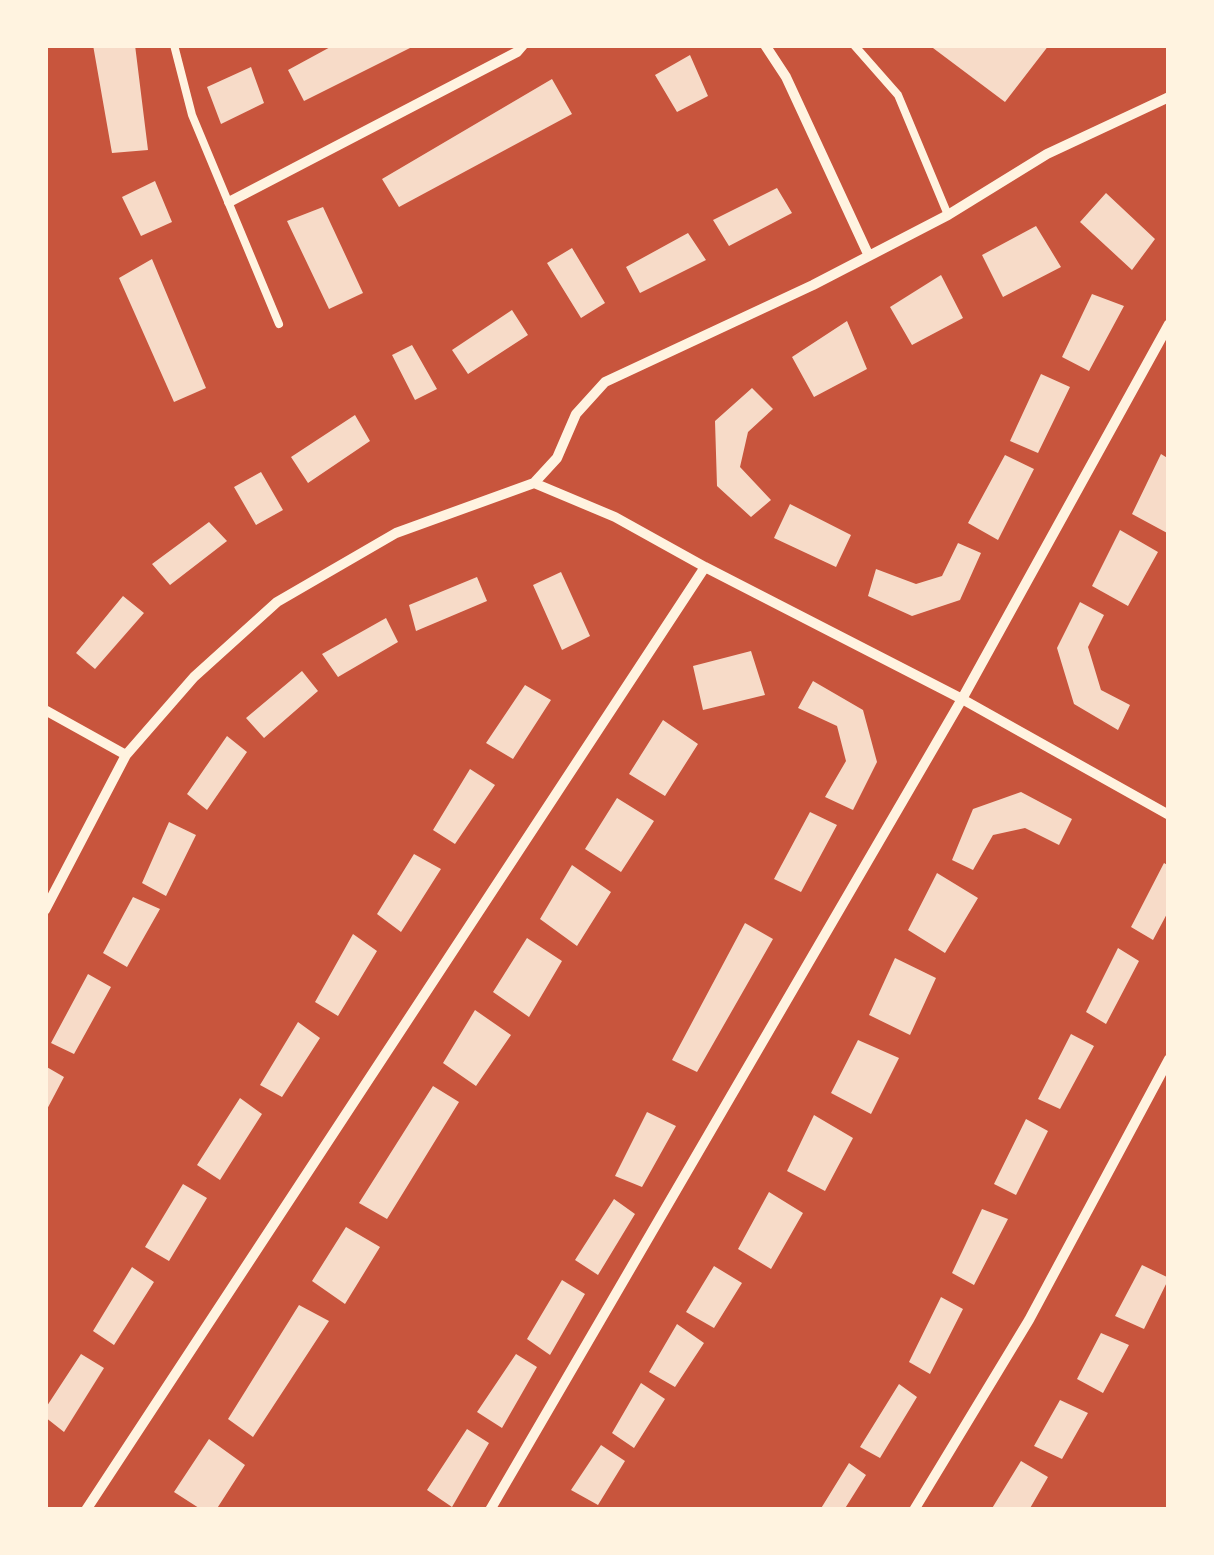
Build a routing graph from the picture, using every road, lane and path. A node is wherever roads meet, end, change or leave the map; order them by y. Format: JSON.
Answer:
{"nodes":[{"id":1,"x":174,"y":45,"type":"edge"},
{"id":2,"x":523,"y":45,"type":"edge"},
{"id":3,"x":765,"y":45,"type":"edge"},
{"id":4,"x":854,"y":45,"type":"edge"},
{"id":5,"x":1169,"y":97,"type":"edge"},
{"id":6,"x":229,"y":202,"type":"junction"},
{"id":7,"x":948,"y":215,"type":"junction"},
{"id":8,"x":868,"y":254,"type":"junction"},
{"id":9,"x":279,"y":324,"type":"dead end"},
{"id":10,"x":1169,"y":324,"type":"edge"},
{"id":11,"x":534,"y":482,"type":"junction"},
{"id":12,"x":705,"y":567,"type":"junction"},
{"id":13,"x":962,"y":699,"type":"junction"},
{"id":14,"x":45,"y":710,"type":"edge"},
{"id":15,"x":126,"y":754,"type":"junction"},
{"id":16,"x":1169,"y":816,"type":"edge"},
{"id":17,"x":45,"y":910,"type":"edge"},
{"id":18,"x":1169,"y":1059,"type":"edge"},
{"id":19,"x":86,"y":1510,"type":"edge"},
{"id":20,"x":490,"y":1510,"type":"edge"},
{"id":21,"x":914,"y":1510,"type":"edge"}],
"edges":[{"from":1,"to":6,"type":"lane"},
{"from":2,"to":6,"type":"street"},
{"from":3,"to":8,"type":"street"},
{"from":4,"to":7,"type":"lane"},
{"from":5,"to":7,"type":"street"},
{"from":6,"to":9,"type":"lane"},
{"from":7,"to":8,"type":"street"},
{"from":8,"to":11,"type":"street"},
{"from":10,"to":13,"type":"street"},
{"from":11,"to":12,"type":"street"},
{"from":11,"to":15,"type":"street"},
{"from":12,"to":13,"type":"street"},
{"from":12,"to":19,"type":"street"},
{"from":13,"to":16,"type":"street"},
{"from":13,"to":20,"type":"street"},
{"from":14,"to":15,"type":"street"},
{"from":15,"to":17,"type":"street"},
{"from":18,"to":21,"type":"street"}]}
